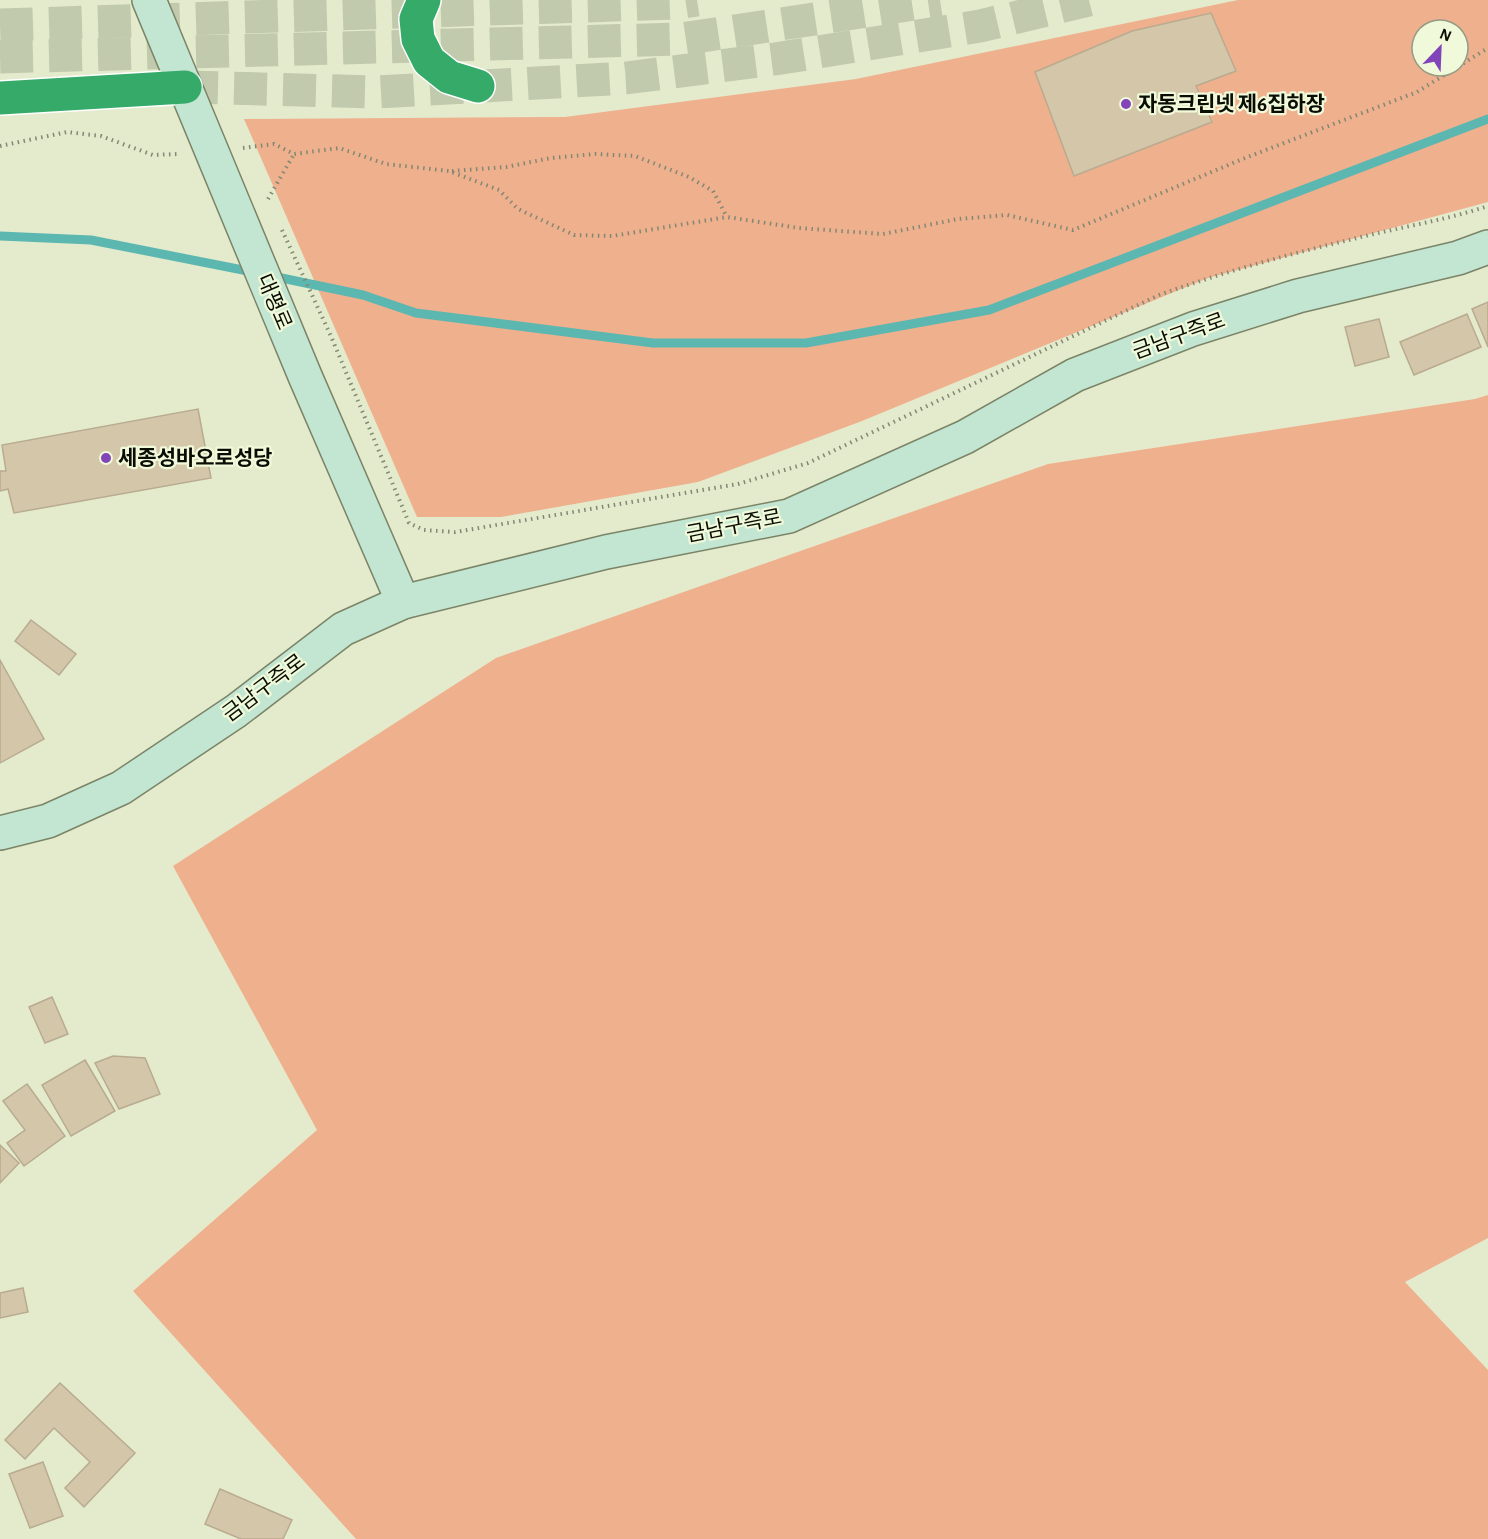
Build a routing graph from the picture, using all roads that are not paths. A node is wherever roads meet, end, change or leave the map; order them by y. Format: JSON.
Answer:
{"nodes":[{"id":1,"x":148,"y":0,"type":"edge"},
{"id":2,"x":424,"y":0,"type":"edge"},
{"id":3,"x":478,"y":86,"type":"dead end"},
{"id":4,"x":185,"y":87,"type":"junction"},
{"id":5,"x":0,"y":98,"type":"edge"},
{"id":6,"x":1488,"y":247,"type":"edge"},
{"id":7,"x":403,"y":602,"type":"junction"},
{"id":8,"x":0,"y":833,"type":"edge"}],
"edges":[{"from":1,"to":4,"type":"main road","name":"대평로"},
{"from":2,"to":3,"type":"highway"},
{"from":4,"to":5,"type":"highway"},
{"from":4,"to":7,"type":"main road","name":"대평로"},
{"from":6,"to":7,"type":"main road","name":"금남구즉로"},
{"from":7,"to":8,"type":"main road","name":"금남구즉로"}]}
